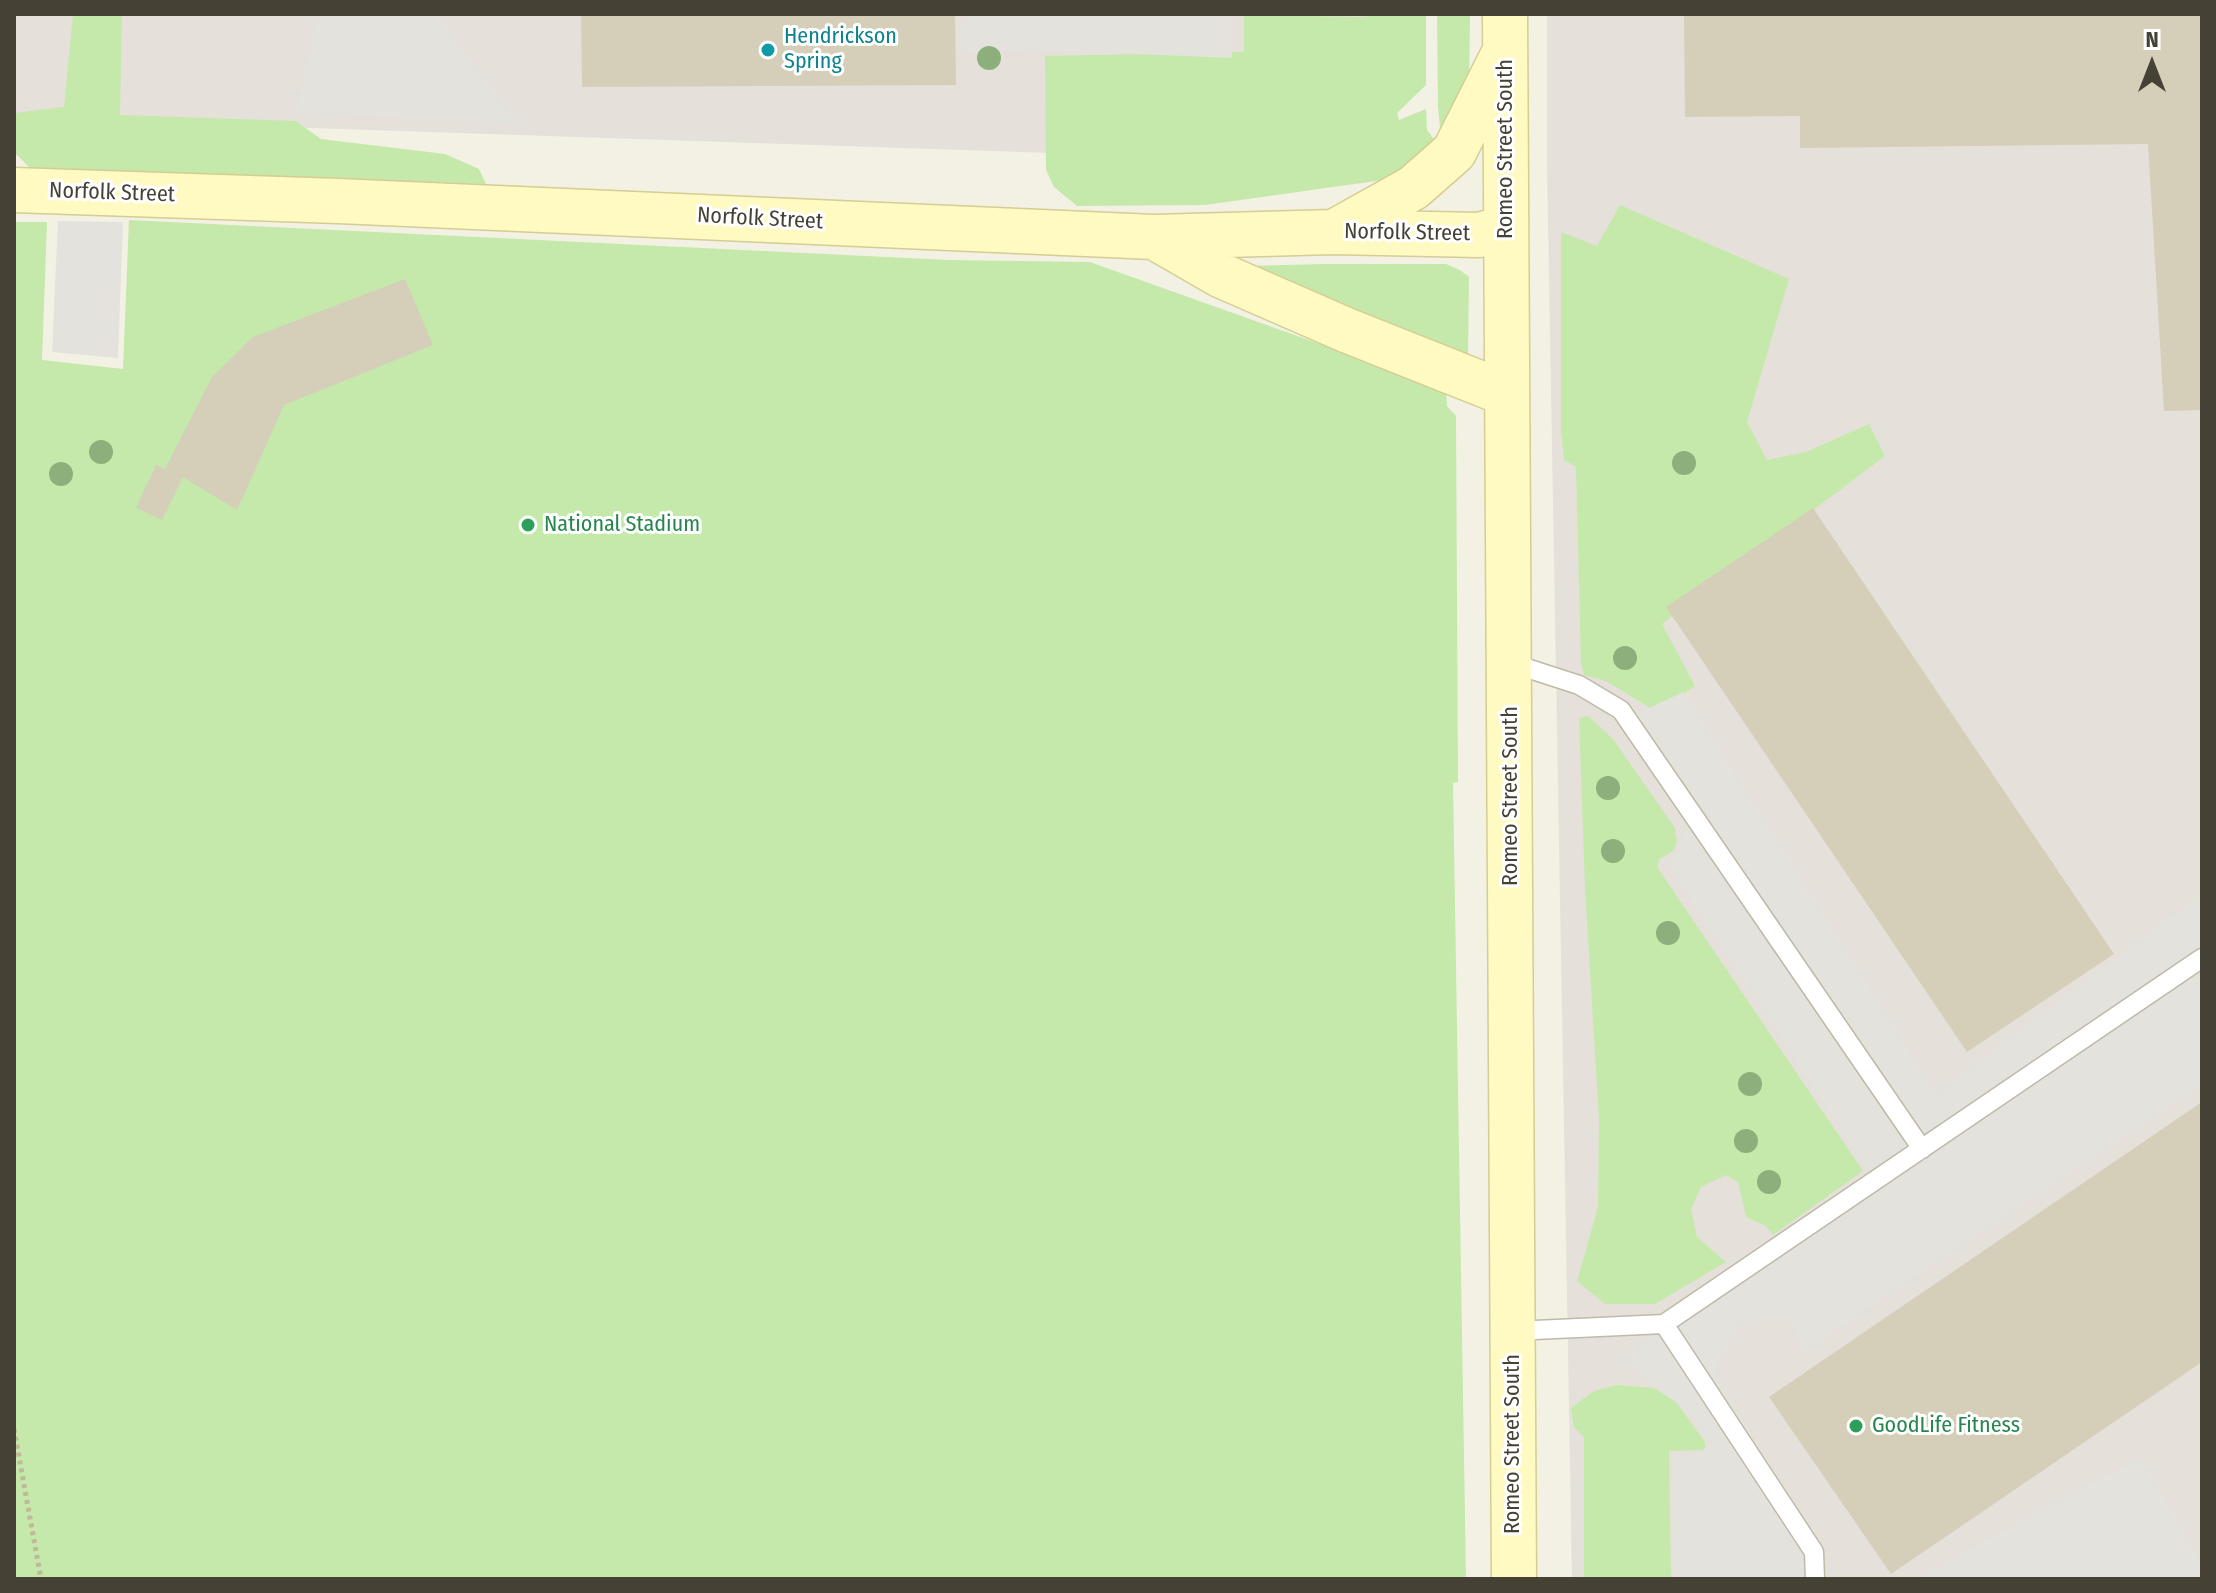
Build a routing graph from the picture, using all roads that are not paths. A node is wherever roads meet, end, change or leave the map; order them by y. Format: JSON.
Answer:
{"nodes":[{"id":1,"x":1506,"y":31,"type":"edge"},
{"id":2,"x":14,"y":190,"type":"edge"},
{"id":3,"x":1505,"y":228,"type":"junction"},
{"id":4,"x":1333,"y":232,"type":"junction"},
{"id":5,"x":1154,"y":237,"type":"junction"},
{"id":6,"x":1507,"y":394,"type":"junction"},
{"id":7,"x":1511,"y":663,"type":"junction"},
{"id":8,"x":2202,"y":958,"type":"edge"},
{"id":9,"x":1922,"y":1149,"type":"junction"},
{"id":10,"x":1664,"y":1324,"type":"junction"},
{"id":11,"x":1513,"y":1331,"type":"junction"},
{"id":12,"x":1514,"y":1579,"type":"edge"},
{"id":13,"x":1815,"y":1579,"type":"edge"}],
"edges":[{"from":1,"to":3,"type":"street","name":"Romeo Street South"},
{"from":1,"to":4,"type":"street"},
{"from":2,"to":5,"type":"street","name":"Norfolk Street"},
{"from":3,"to":4,"type":"street","name":"Norfolk Street"},
{"from":3,"to":6,"type":"street","name":"Romeo Street South"},
{"from":4,"to":5,"type":"street","name":"Norfolk Street"},
{"from":5,"to":6,"type":"street"},
{"from":6,"to":7,"type":"street","name":"Romeo Street South"},
{"from":7,"to":9,"type":"lane"},
{"from":7,"to":11,"type":"street","name":"Romeo Street South"},
{"from":8,"to":9,"type":"lane"},
{"from":9,"to":10,"type":"lane"},
{"from":10,"to":11,"type":"lane"},
{"from":10,"to":13,"type":"lane"},
{"from":11,"to":12,"type":"street","name":"Romeo Street South"}]}
